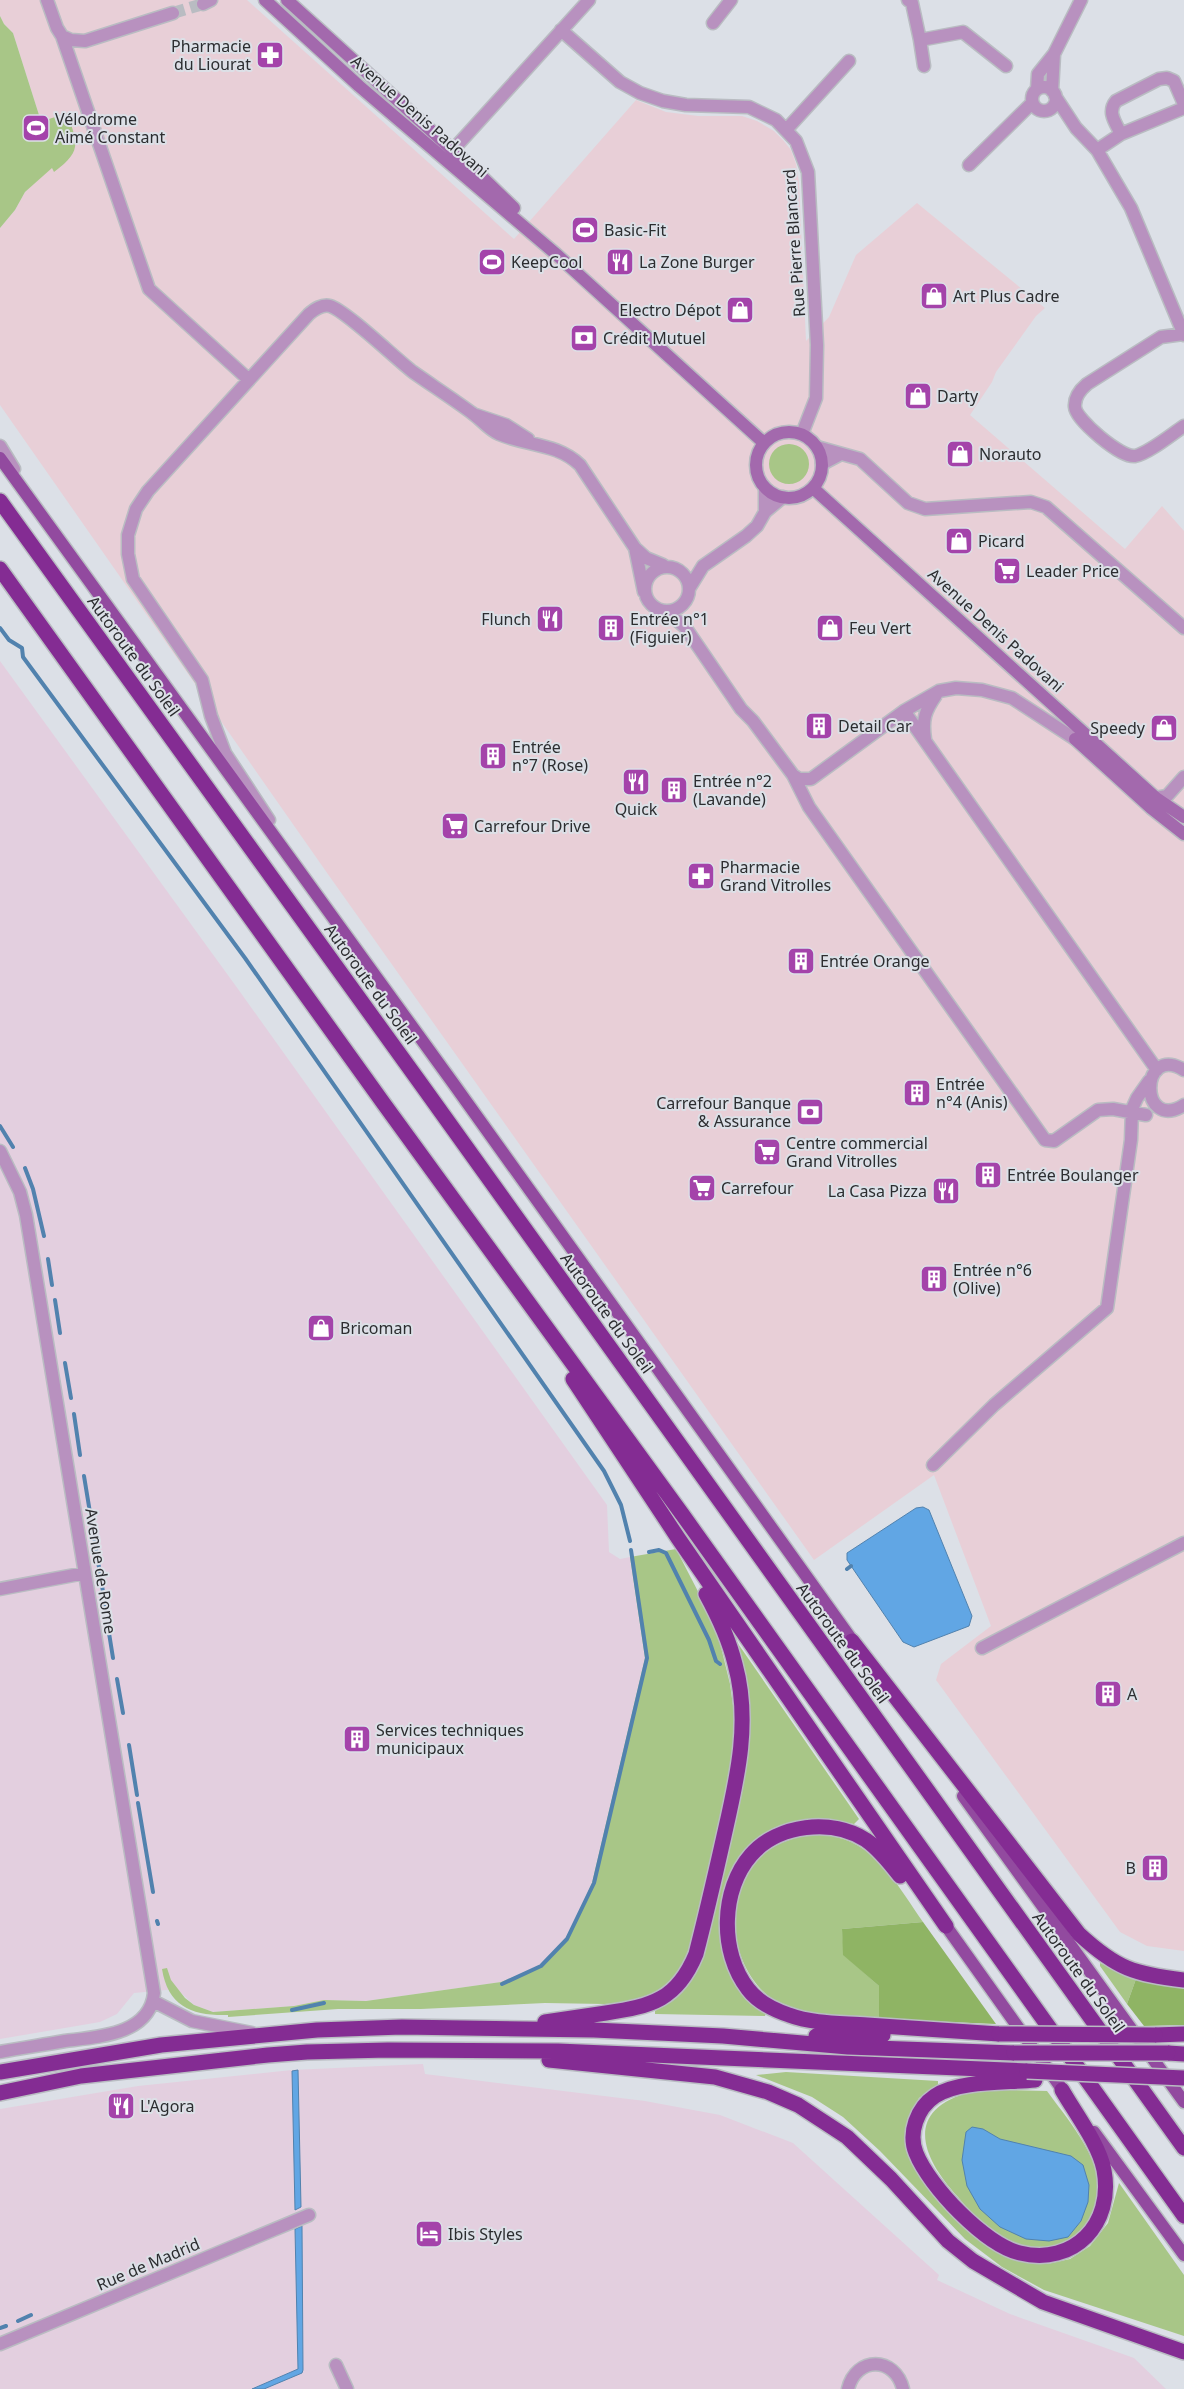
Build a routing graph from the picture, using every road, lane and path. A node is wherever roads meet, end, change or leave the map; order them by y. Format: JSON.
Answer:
{"nodes":[{"id":1,"x":47,"y":0,"type":"edge"},
{"id":2,"x":265,"y":0,"type":"edge"},
{"id":3,"x":287,"y":0,"type":"edge"},
{"id":4,"x":589,"y":0,"type":"edge"},
{"id":5,"x":732,"y":0,"type":"edge"},
{"id":6,"x":908,"y":0,"type":"edge"},
{"id":7,"x":1081,"y":0,"type":"edge"},
{"id":8,"x":173,"y":13,"type":"tunnel mouth"},
{"id":9,"x":713,"y":22,"type":"dead end"},
{"id":10,"x":561,"y":30,"type":"junction"},
{"id":11,"x":62,"y":36,"type":"junction"},
{"id":12,"x":920,"y":40,"type":"junction"},
{"id":13,"x":1054,"y":54,"type":"junction"},
{"id":14,"x":849,"y":61,"type":"dead end"},
{"id":15,"x":924,"y":66,"type":"dead end"},
{"id":16,"x":1006,"y":66,"type":"dead end"},
{"id":17,"x":1038,"y":89,"type":"junction"},
{"id":18,"x":1054,"y":93,"type":"junction"},
{"id":19,"x":1032,"y":103,"type":"junction"},
{"id":20,"x":1184,"y":106,"type":"edge"},
{"id":21,"x":1048,"y":111,"type":"junction"},
{"id":22,"x":1076,"y":128,"type":"junction"},
{"id":23,"x":786,"y":130,"type":"junction"},
{"id":24,"x":1121,"y":134,"type":"junction"},
{"id":25,"x":1097,"y":150,"type":"junction"},
{"id":26,"x":452,"y":151,"type":"junction"},
{"id":27,"x":969,"y":165,"type":"dead end"},
{"id":28,"x":556,"y":254,"type":"junction"},
{"id":29,"x":1184,"y":335,"type":"edge"},
{"id":30,"x":248,"y":379,"type":"junction"},
{"id":31,"x":1184,"y":426,"type":"edge"},
{"id":32,"x":802,"y":434,"type":"junction"},
{"id":33,"x":764,"y":443,"type":"junction"},
{"id":34,"x":0,"y":446,"type":"edge"},
{"id":35,"x":817,"y":447,"type":"junction"},
{"id":36,"x":840,"y":455,"type":"junction"},
{"id":37,"x":0,"y":458,"type":"edge"},
{"id":38,"x":822,"y":464,"type":"junction"},
{"id":39,"x":765,"y":488,"type":"junction"},
{"id":40,"x":813,"y":488,"type":"junction"},
{"id":41,"x":783,"y":497,"type":"junction"},
{"id":42,"x":0,"y":501,"type":"edge"},
{"id":43,"x":765,"y":512,"type":"junction"},
{"id":44,"x":48,"y":525,"type":"junction"},
{"id":45,"x":635,"y":548,"type":"junction"},
{"id":46,"x":668,"y":566,"type":"junction"},
{"id":47,"x":703,"y":566,"type":"junction"},
{"id":48,"x":0,"y":569,"type":"edge"},
{"id":49,"x":690,"y":587,"type":"junction"},
{"id":50,"x":647,"y":600,"type":"junction"},
{"id":51,"x":684,"y":603,"type":"junction"},
{"id":52,"x":667,"y":612,"type":"junction"},
{"id":53,"x":685,"y":627,"type":"junction"},
{"id":54,"x":1184,"y":628,"type":"edge"},
{"id":55,"x":939,"y":690,"type":"junction"},
{"id":56,"x":904,"y":711,"type":"junction"},
{"id":57,"x":1075,"y":739,"type":"joint"},
{"id":58,"x":925,"y":740,"type":"junction"},
{"id":59,"x":793,"y":775,"type":"junction"},
{"id":60,"x":1184,"y":776,"type":"edge"},
{"id":61,"x":1156,"y":798,"type":"junction"},
{"id":62,"x":1184,"y":818,"type":"edge"},
{"id":63,"x":1184,"y":834,"type":"edge"},
{"id":64,"x":328,"y":913,"type":"junction"},
{"id":65,"x":1157,"y":1070,"type":"junction"},
{"id":66,"x":1184,"y":1070,"type":"edge"},
{"id":67,"x":1149,"y":1081,"type":"junction"},
{"id":68,"x":1176,"y":1110,"type":"edge"},
{"id":69,"x":1131,"y":1114,"type":"junction"},
{"id":70,"x":1146,"y":1115,"type":"junction"},
{"id":71,"x":1131,"y":1140,"type":"junction"},
{"id":72,"x":0,"y":1151,"type":"edge"},
{"id":73,"x":517,"y":1286,"type":"junction"},
{"id":74,"x":933,"y":1465,"type":"dead end"},
{"id":75,"x":678,"y":1538,"type":"junction"},
{"id":76,"x":1184,"y":1543,"type":"edge"},
{"id":77,"x":85,"y":1573,"type":"junction"},
{"id":78,"x":0,"y":1589,"type":"edge"},
{"id":79,"x":852,"y":1641,"type":"junction"},
{"id":80,"x":982,"y":1648,"type":"dead end"},
{"id":81,"x":946,"y":1926,"type":"junction"},
{"id":82,"x":1184,"y":1980,"type":"edge"},
{"id":83,"x":153,"y":2001,"type":"junction"},
{"id":84,"x":504,"y":2028,"type":"junction"},
{"id":85,"x":262,"y":2034,"type":"junction"},
{"id":86,"x":999,"y":2034,"type":"junction"},
{"id":87,"x":1184,"y":2034,"type":"edge"},
{"id":88,"x":723,"y":2036,"type":"junction"},
{"id":89,"x":388,"y":2050,"type":"junction"},
{"id":90,"x":0,"y":2052,"type":"edge"},
{"id":91,"x":1184,"y":2054,"type":"edge"},
{"id":92,"x":0,"y":2072,"type":"edge"},
{"id":93,"x":1183,"y":2075,"type":"edge"},
{"id":94,"x":1031,"y":2076,"type":"junction"},
{"id":95,"x":1062,"y":2090,"type":"junction"},
{"id":96,"x":0,"y":2092,"type":"edge"},
{"id":97,"x":1184,"y":2102,"type":"edge"},
{"id":98,"x":1184,"y":2148,"type":"edge"},
{"id":99,"x":309,"y":2215,"type":"dead end"},
{"id":100,"x":1184,"y":2216,"type":"edge"},
{"id":101,"x":1184,"y":2255,"type":"edge"},
{"id":102,"x":0,"y":2344,"type":"edge"},
{"id":103,"x":1184,"y":2352,"type":"edge"},
{"id":104,"x":336,"y":2365,"type":"dead end"},
{"id":105,"x":347,"y":2389,"type":"edge"},
{"id":106,"x":848,"y":2389,"type":"edge"},
{"id":107,"x":903,"y":2389,"type":"edge"}],
"edges":[{"from":1,"to":11,"type":"street"},
{"from":2,"to":28,"type":"main road","name":"Avenue Denis Padovani"},
{"from":3,"to":26,"type":"main road","name":"Avenue Denis Padovani"},
{"from":4,"to":10,"type":"street"},
{"from":5,"to":9,"type":"street"},
{"from":6,"to":12,"type":"street"},
{"from":7,"to":13,"type":"street"},
{"from":8,"to":11,"type":"street"},
{"from":10,"to":23,"type":"street","name":"Rue Pierre Blancard"},
{"from":10,"to":26,"type":"street"},
{"from":11,"to":30,"type":"street"},
{"from":12,"to":15,"type":"street"},
{"from":12,"to":16,"type":"street"},
{"from":13,"to":17,"type":"street"},
{"from":13,"to":18,"type":"street"},
{"from":14,"to":23,"type":"street"},
{"from":17,"to":18,"type":"street"},
{"from":17,"to":19,"type":"street"},
{"from":18,"to":21,"type":"street"},
{"from":18,"to":22,"type":"street"},
{"from":19,"to":21,"type":"street"},
{"from":19,"to":27,"type":"street"},
{"from":20,"to":24,"type":"street"},
{"from":20,"to":24,"type":"street"},
{"from":21,"to":22,"type":"street"},
{"from":22,"to":25,"type":"street"},
{"from":23,"to":32,"type":"street","name":"Rue Pierre Blancard"},
{"from":24,"to":25,"type":"street"},
{"from":25,"to":29,"type":"street"},
{"from":26,"to":28,"type":"main road","name":"Avenue Denis Padovani"},
{"from":28,"to":33,"type":"main road","name":"Avenue Denis Padovani"},
{"from":29,"to":31,"type":"street"},
{"from":30,"to":45,"type":"street"},
{"from":30,"to":64,"type":"street"},
{"from":32,"to":33,"type":"main road"},
{"from":32,"to":35,"type":"main road"},
{"from":33,"to":39,"type":"main road"},
{"from":34,"to":44,"type":"street"},
{"from":35,"to":36,"type":"street"},
{"from":35,"to":38,"type":"main road"},
{"from":36,"to":38,"type":"street"},
{"from":36,"to":54,"type":"street"},
{"from":37,"to":44,"type":"main road"},
{"from":38,"to":40,"type":"main road"},
{"from":39,"to":41,"type":"main road"},
{"from":39,"to":43,"type":"street"},
{"from":40,"to":41,"type":"main road"},
{"from":40,"to":61,"type":"main road","name":"Avenue Denis Padovani"},
{"from":41,"to":43,"type":"street"},
{"from":42,"to":98,"type":"highway","name":"Autoroute du Soleil"},
{"from":43,"to":47,"type":"street"},
{"from":44,"to":64,"type":"main road"},
{"from":45,"to":46,"type":"street"},
{"from":45,"to":50,"type":"street"},
{"from":46,"to":47,"type":"street"},
{"from":46,"to":49,"type":"street"},
{"from":46,"to":50,"type":"street"},
{"from":47,"to":49,"type":"street"},
{"from":48,"to":73,"type":"highway"},
{"from":49,"to":51,"type":"street"},
{"from":50,"to":52,"type":"street"},
{"from":51,"to":52,"type":"street"},
{"from":51,"to":53,"type":"street"},
{"from":52,"to":53,"type":"street"},
{"from":53,"to":59,"type":"street"},
{"from":55,"to":56,"type":"street"},
{"from":55,"to":57,"type":"street"},
{"from":55,"to":58,"type":"street"},
{"from":56,"to":58,"type":"street"},
{"from":56,"to":59,"type":"street"},
{"from":57,"to":63,"type":"main road","name":"Avenue Denis Padovani"},
{"from":58,"to":65,"type":"street"},
{"from":59,"to":69,"type":"street"},
{"from":60,"to":61,"type":"street"},
{"from":61,"to":62,"type":"main road","name":"Avenue Denis Padovani"},
{"from":61,"to":63,"type":"main road","name":"Avenue Denis Padovani"},
{"from":64,"to":79,"type":"main road"},
{"from":65,"to":66,"type":"street"},
{"from":65,"to":67,"type":"street"},
{"from":67,"to":68,"type":"street"},
{"from":67,"to":69,"type":"street"},
{"from":68,"to":70,"type":"street"},
{"from":69,"to":70,"type":"street"},
{"from":69,"to":71,"type":"street"},
{"from":70,"to":71,"type":"street"},
{"from":71,"to":74,"type":"street"},
{"from":72,"to":77,"type":"street","name":"Avenue de Rome"},
{"from":73,"to":75,"type":"highway"},
{"from":73,"to":100,"type":"highway"},
{"from":75,"to":81,"type":"highway"},
{"from":75,"to":84,"type":"highway"},
{"from":76,"to":80,"type":"street"},
{"from":77,"to":78,"type":"street"},
{"from":77,"to":83,"type":"street","name":"Avenue de Rome"},
{"from":79,"to":82,"type":"highway"},
{"from":79,"to":97,"type":"main road"},
{"from":81,"to":86,"type":"highway"},
{"from":81,"to":95,"type":"main road"},
{"from":83,"to":85,"type":"street"},
{"from":83,"to":90,"type":"street"},
{"from":84,"to":85,"type":"highway"},
{"from":84,"to":88,"type":"highway"},
{"from":85,"to":92,"type":"highway"},
{"from":86,"to":87,"type":"highway","bridge":true},
{"from":86,"to":88,"type":"highway"},
{"from":88,"to":91,"type":"highway","bridge":true},
{"from":89,"to":94,"type":"highway"},
{"from":89,"to":96,"type":"highway"},
{"from":89,"to":103,"type":"highway"},
{"from":93,"to":94,"type":"highway","bridge":true},
{"from":94,"to":95,"type":"highway"},
{"from":95,"to":101,"type":"main road"},
{"from":99,"to":102,"type":"street","name":"Rue de Madrid"},
{"from":104,"to":105,"type":"street"},
{"from":106,"to":107,"type":"street"}]}
